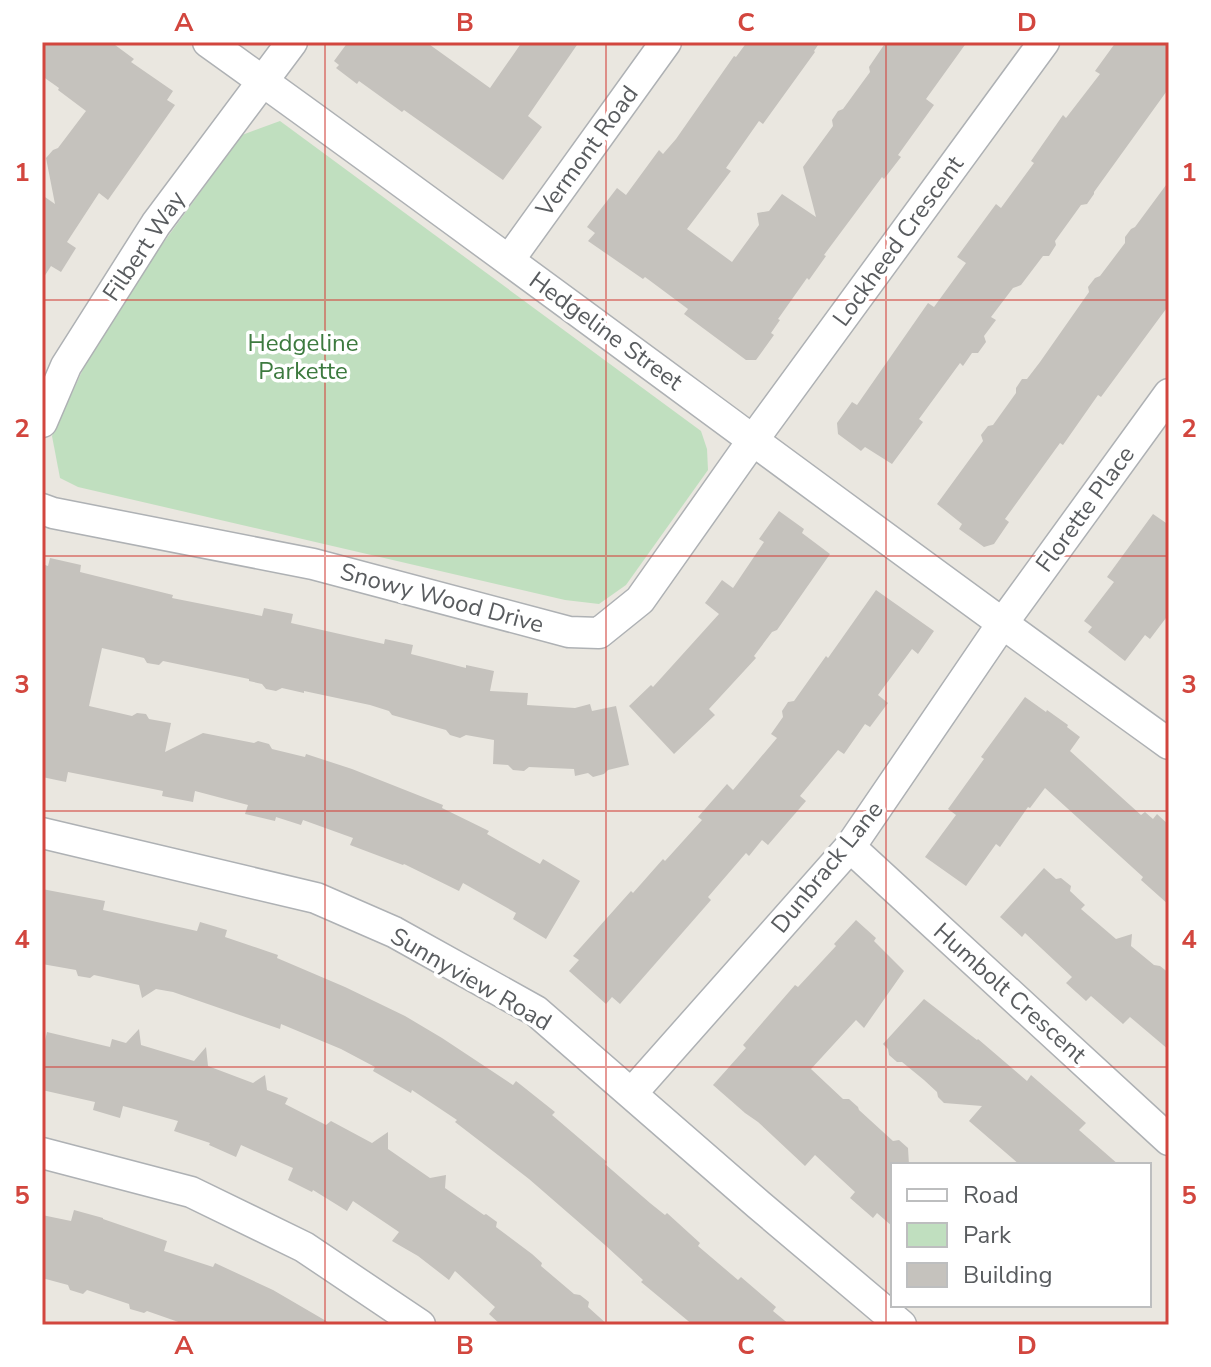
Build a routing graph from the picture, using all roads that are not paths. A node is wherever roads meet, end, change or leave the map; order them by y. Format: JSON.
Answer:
{"nodes":[{"id":1,"x":208,"y":42,"type":"edge"},
{"id":2,"x":292,"y":42,"type":"edge"},
{"id":3,"x":666,"y":42,"type":"edge"},
{"id":4,"x":1044,"y":42,"type":"edge"},
{"id":5,"x":264,"y":82,"type":"junction"},
{"id":6,"x":509,"y":260,"type":"junction"},
{"id":7,"x":1169,"y":394,"type":"edge"},
{"id":8,"x":42,"y":422,"type":"edge"},
{"id":9,"x":753,"y":440,"type":"junction"},
{"id":10,"x":42,"y":509,"type":"edge"},
{"id":11,"x":1002,"y":624,"type":"junction"},
{"id":12,"x":1169,"y":744,"type":"edge"},
{"id":13,"x":42,"y":833,"type":"edge"},
{"id":14,"x":850,"y":847,"type":"junction"},
{"id":15,"x":632,"y":1093,"type":"junction"},
{"id":16,"x":1169,"y":1140,"type":"edge"},
{"id":17,"x":42,"y":1153,"type":"edge"},
{"id":18,"x":420,"y":1325,"type":"edge"},
{"id":19,"x":901,"y":1325,"type":"edge"}],
"edges":[{"from":1,"to":5,"type":"street","name":"Hedgeline Street"},
{"from":2,"to":5,"type":"street"},
{"from":3,"to":6,"type":"street","name":"Vermont Road"},
{"from":4,"to":9,"type":"street","name":"Lockheed Crescent"},
{"from":5,"to":6,"type":"street","name":"Hedgeline Street"},
{"from":5,"to":8,"type":"street","name":"Filbert Way"},
{"from":6,"to":9,"type":"street","name":"Hedgeline Street"},
{"from":7,"to":11,"type":"street","name":"Florette Place"},
{"from":9,"to":10,"type":"street","name":"Snowy Wood Drive"},
{"from":9,"to":11,"type":"street","name":"Hedgeline Street"},
{"from":11,"to":12,"type":"street"},
{"from":11,"to":14,"type":"street","name":"Dunbrack Lane"},
{"from":13,"to":15,"type":"street","name":"Sunnyview Road"},
{"from":14,"to":15,"type":"street","name":"Dunbrack Lane"},
{"from":14,"to":16,"type":"street","name":"Humbolt Crescent"},
{"from":15,"to":19,"type":"street","name":"Sunnyview Road"},
{"from":17,"to":18,"type":"street"}]}
